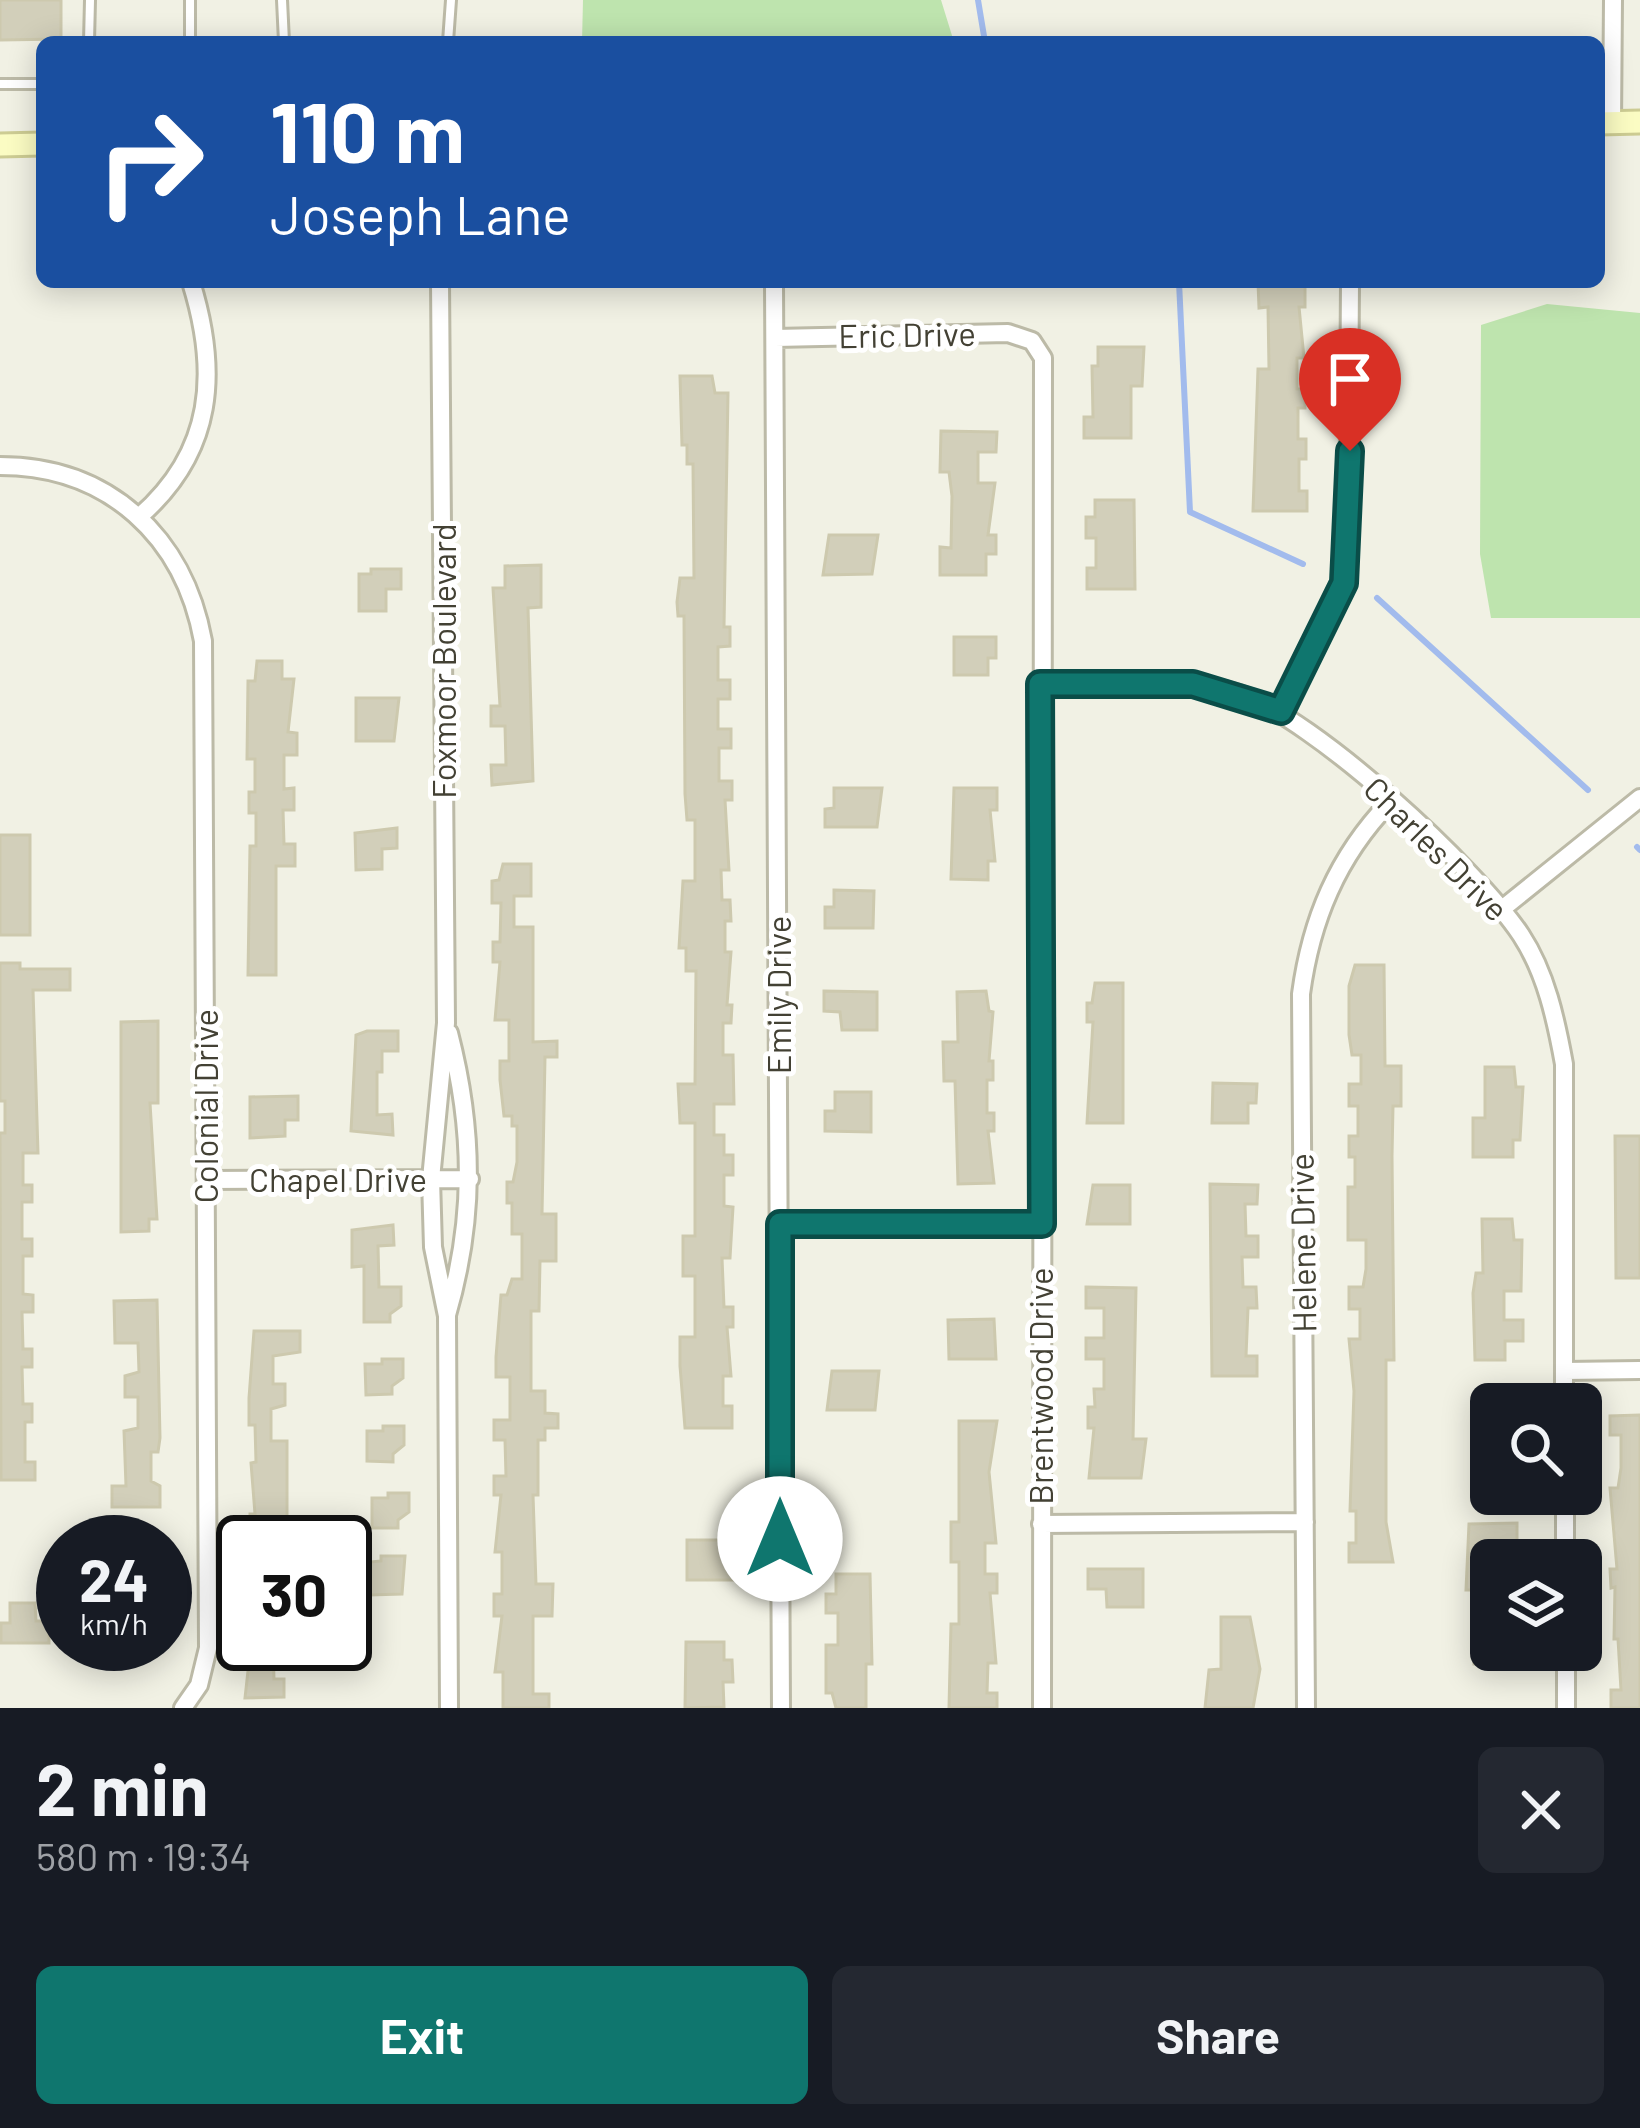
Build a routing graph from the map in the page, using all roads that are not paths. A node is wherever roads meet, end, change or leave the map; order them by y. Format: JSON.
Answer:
{"nodes":[{"id":1,"x":89,"y":0,"type":"edge"},
{"id":2,"x":190,"y":0,"type":"edge"},
{"id":3,"x":282,"y":0,"type":"edge"},
{"id":4,"x":451,"y":0,"type":"edge"},
{"id":5,"x":1613,"y":0,"type":"edge"},
{"id":6,"x":89,"y":36,"type":"edge"},
{"id":7,"x":190,"y":36,"type":"edge"},
{"id":8,"x":284,"y":36,"type":"edge"},
{"id":9,"x":448,"y":36,"type":"edge"},
{"id":10,"x":0,"y":84,"type":"edge"},
{"id":11,"x":36,"y":84,"type":"edge"},
{"id":12,"x":1640,"y":122,"type":"edge"},
{"id":13,"x":1606,"y":123,"type":"edge"},
{"id":14,"x":36,"y":144,"type":"edge"},
{"id":15,"x":0,"y":145,"type":"edge"},
{"id":16,"x":193,"y":288,"type":"edge"},
{"id":17,"x":445,"y":288,"type":"edge"},
{"id":18,"x":774,"y":288,"type":"edge"},
{"id":19,"x":1350,"y":288,"type":"edge"},
{"id":20,"x":775,"y":338,"type":"junction"},
{"id":21,"x":1036,"y":346,"type":"joint"},
{"id":22,"x":0,"y":466,"type":"edge"},
{"id":23,"x":140,"y":516,"type":"junction"},
{"id":24,"x":1040,"y":684,"type":"junction"},
{"id":25,"x":1281,"y":711,"type":"junction"},
{"id":26,"x":1640,"y":797,"type":"edge"},
{"id":27,"x":1390,"y":802,"type":"junction"},
{"id":28,"x":1502,"y":909,"type":"junction"},
{"id":29,"x":446,"y":1023,"type":"junction"},
{"id":30,"x":431,"y":1179,"type":"junction"},
{"id":31,"x":470,"y":1179,"type":"junction"},
{"id":32,"x":206,"y":1180,"type":"junction"},
{"id":33,"x":780,"y":1224,"type":"junction"},
{"id":34,"x":1042,"y":1224,"type":"junction"},
{"id":35,"x":447,"y":1316,"type":"junction"},
{"id":36,"x":1640,"y":1370,"type":"edge"},
{"id":37,"x":1564,"y":1371,"type":"junction"},
{"id":38,"x":1564,"y":1383,"type":"edge"},
{"id":39,"x":1305,"y":1522,"type":"junction"},
{"id":40,"x":1041,"y":1524,"type":"junction"},
{"id":41,"x":1566,"y":1671,"type":"edge"},
{"id":42,"x":183,"y":1708,"type":"edge"},
{"id":43,"x":449,"y":1708,"type":"edge"},
{"id":44,"x":781,"y":1708,"type":"edge"},
{"id":45,"x":1042,"y":1708,"type":"edge"},
{"id":46,"x":1306,"y":1708,"type":"edge"},
{"id":47,"x":1566,"y":1708,"type":"edge"}],
"edges":[{"from":1,"to":6,"type":"lane"},
{"from":2,"to":7,"type":"lane"},
{"from":3,"to":8,"type":"lane"},
{"from":4,"to":9,"type":"lane"},
{"from":5,"to":13,"type":"street"},
{"from":10,"to":11,"type":"lane"},
{"from":12,"to":13,"type":"main road"},
{"from":14,"to":15,"type":"main road"},
{"from":16,"to":23,"type":"street"},
{"from":17,"to":29,"type":"street","name":"Foxmoor Boulevard"},
{"from":18,"to":20,"type":"street","name":"Emily Drive"},
{"from":19,"to":25,"type":"street"},
{"from":20,"to":21,"type":"street","name":"Eric Drive"},
{"from":20,"to":33,"type":"street","name":"Emily Drive"},
{"from":21,"to":24,"type":"street","name":"Brentwood Drive"},
{"from":22,"to":23,"type":"street"},
{"from":23,"to":32,"type":"street","name":"Colonial Drive"},
{"from":24,"to":25,"type":"street","name":"Charles Drive"},
{"from":24,"to":34,"type":"street","name":"Brentwood Drive"},
{"from":25,"to":27,"type":"street","name":"Charles Drive"},
{"from":26,"to":28,"type":"street"},
{"from":27,"to":28,"type":"street","name":"Charles Drive"},
{"from":27,"to":39,"type":"street","name":"Helene Drive"},
{"from":28,"to":37,"type":"street","name":"Charles Drive"},
{"from":29,"to":30,"type":"street","name":"Foxmoor Boulevard"},
{"from":29,"to":31,"type":"street","name":"Foxmoor Boulevard"},
{"from":30,"to":31,"type":"street","name":"Chapel Drive"},
{"from":30,"to":32,"type":"street","name":"Chapel Drive"},
{"from":30,"to":35,"type":"street","name":"Foxmoor Boulevard"},
{"from":31,"to":35,"type":"street","name":"Foxmoor Boulevard"},
{"from":32,"to":42,"type":"street","name":"Colonial Drive"},
{"from":33,"to":34,"type":"street"},
{"from":33,"to":44,"type":"street","name":"Emily Drive"},
{"from":34,"to":40,"type":"street","name":"Brentwood Drive"},
{"from":35,"to":43,"type":"street","name":"Foxmoor Boulevard"},
{"from":36,"to":37,"type":"street"},
{"from":37,"to":38,"type":"street","name":"Charles Drive"},
{"from":39,"to":40,"type":"street"},
{"from":39,"to":46,"type":"street","name":"Helene Drive"},
{"from":40,"to":45,"type":"street","name":"Brentwood Drive"},
{"from":41,"to":47,"type":"street"}]}
